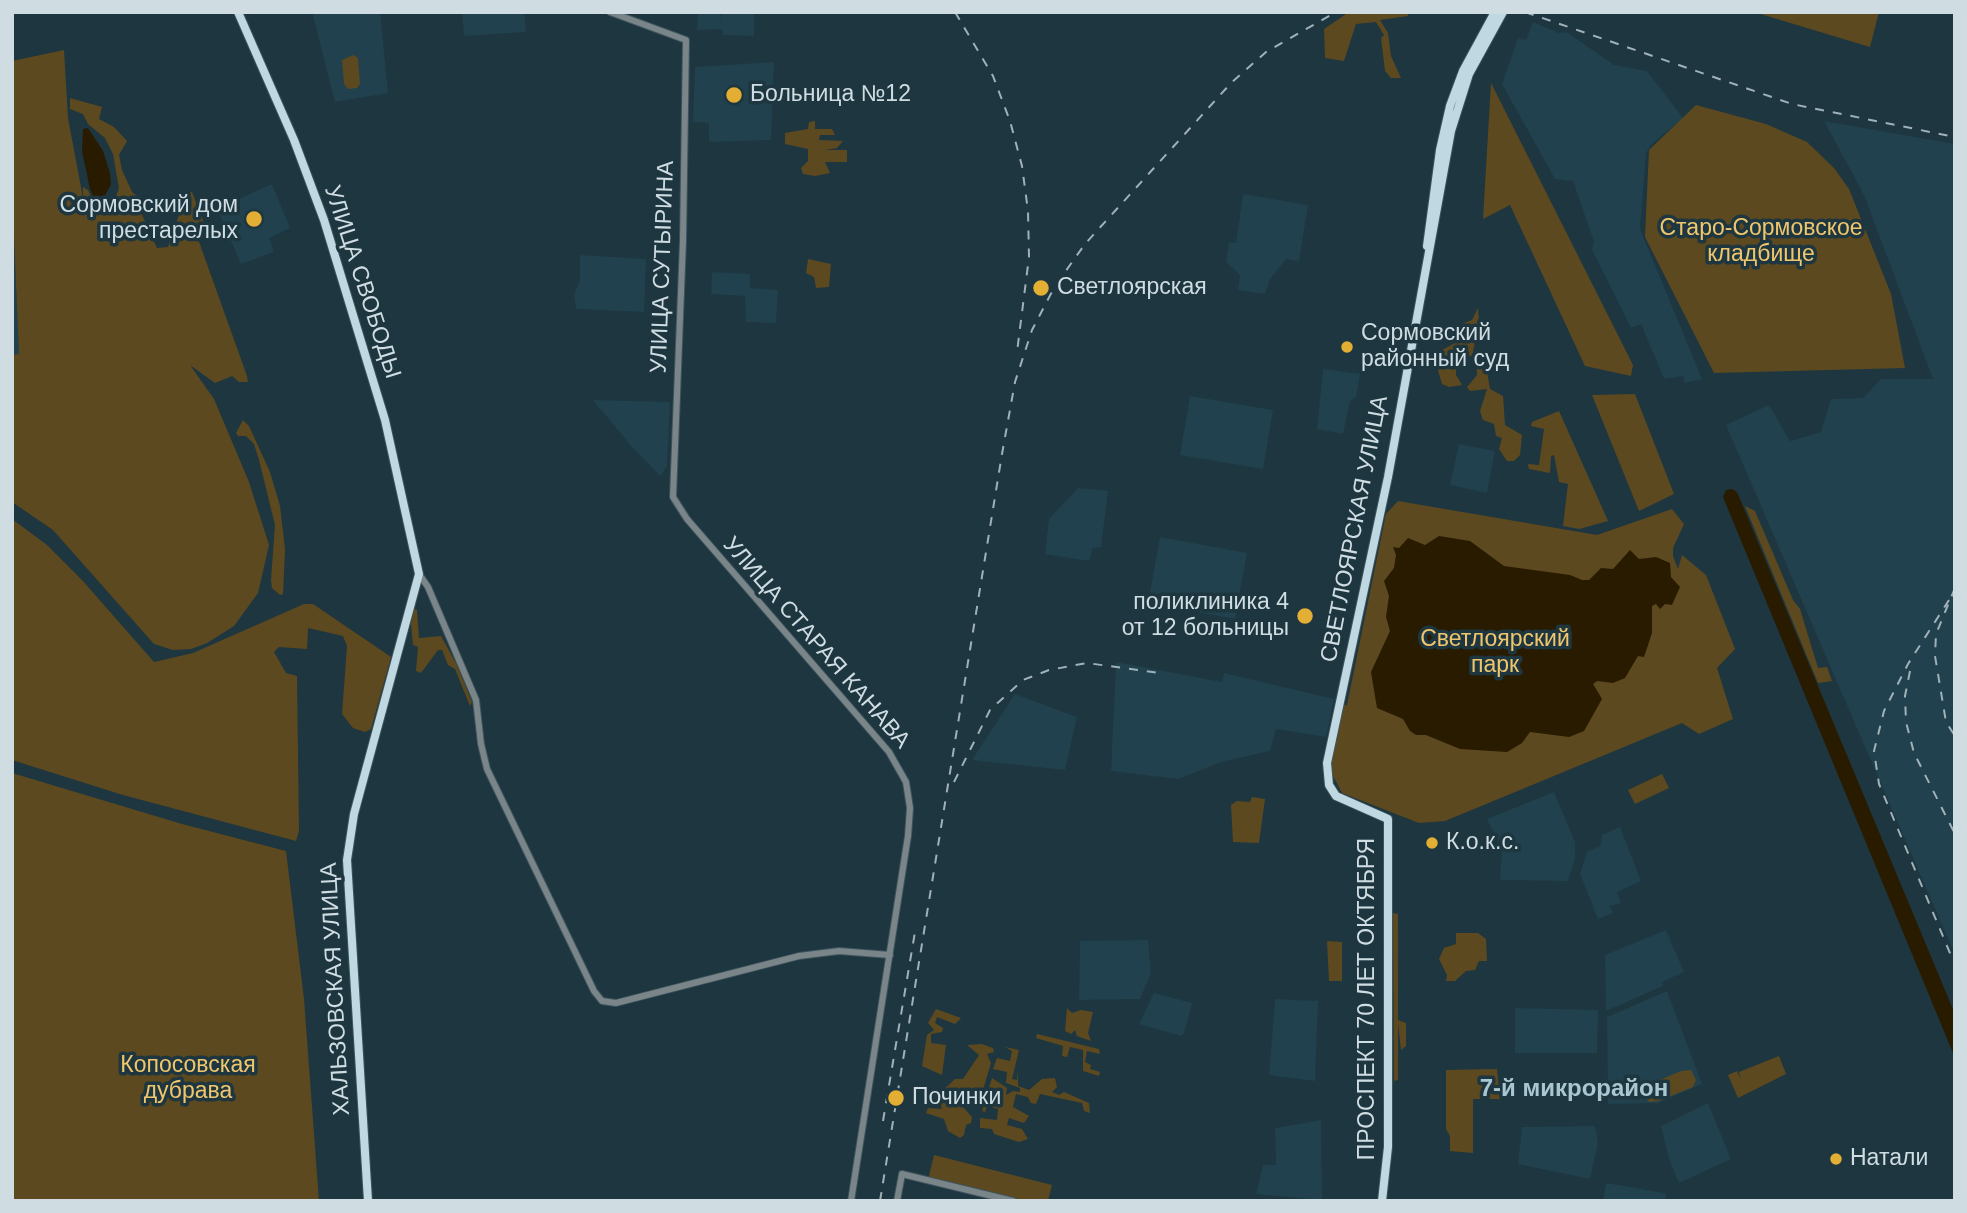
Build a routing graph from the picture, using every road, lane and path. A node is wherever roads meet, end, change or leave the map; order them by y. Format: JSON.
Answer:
{"nodes":[{"id":1,"x":238,"y":12,"type":"edge"},
{"id":2,"x":610,"y":12,"type":"edge"},
{"id":3,"x":1495,"y":12,"type":"edge"},
{"id":4,"x":1503,"y":12,"type":"edge"},
{"id":5,"x":1466,"y":72,"type":"junction"},
{"id":6,"x":673,"y":497,"type":"joint"},
{"id":7,"x":419,"y":574,"type":"junction"},
{"id":8,"x":1332,"y":792,"type":"joint"},
{"id":9,"x":890,"y":955,"type":"junction"},
{"id":10,"x":368,"y":1201,"type":"edge"},
{"id":11,"x":851,"y":1201,"type":"edge"},
{"id":12,"x":897,"y":1201,"type":"edge"},
{"id":13,"x":1013,"y":1201,"type":"edge"},
{"id":14,"x":1382,"y":1201,"type":"edge"}],
"edges":[{"from":1,"to":7,"type":"main road","name":"УЛИЦА СВОБОДЫ"},
{"from":2,"to":6,"type":"street","name":"УЛИЦА СУТЫРИНА"},
{"from":3,"to":5,"type":"main road"},
{"from":4,"to":5,"type":"main road"},
{"from":5,"to":8,"type":"main road","name":"СВЕТЛОЯРСКАЯ УЛИЦА"},
{"from":6,"to":9,"type":"street","name":"УЛИЦА СТАРАЯ КАНАВА"},
{"from":7,"to":9,"type":"street"},
{"from":7,"to":10,"type":"main road","name":"ХАЛЬЗОВСКАЯ УЛИЦА"},
{"from":8,"to":14,"type":"main road","name":"ПРОСПЕКТ 70 ЛЕТ ОКТЯБРЯ"},
{"from":9,"to":11,"type":"street","name":"УЛИЦА СТАРАЯ КАНАВА"},
{"from":12,"to":13,"type":"street"}]}
